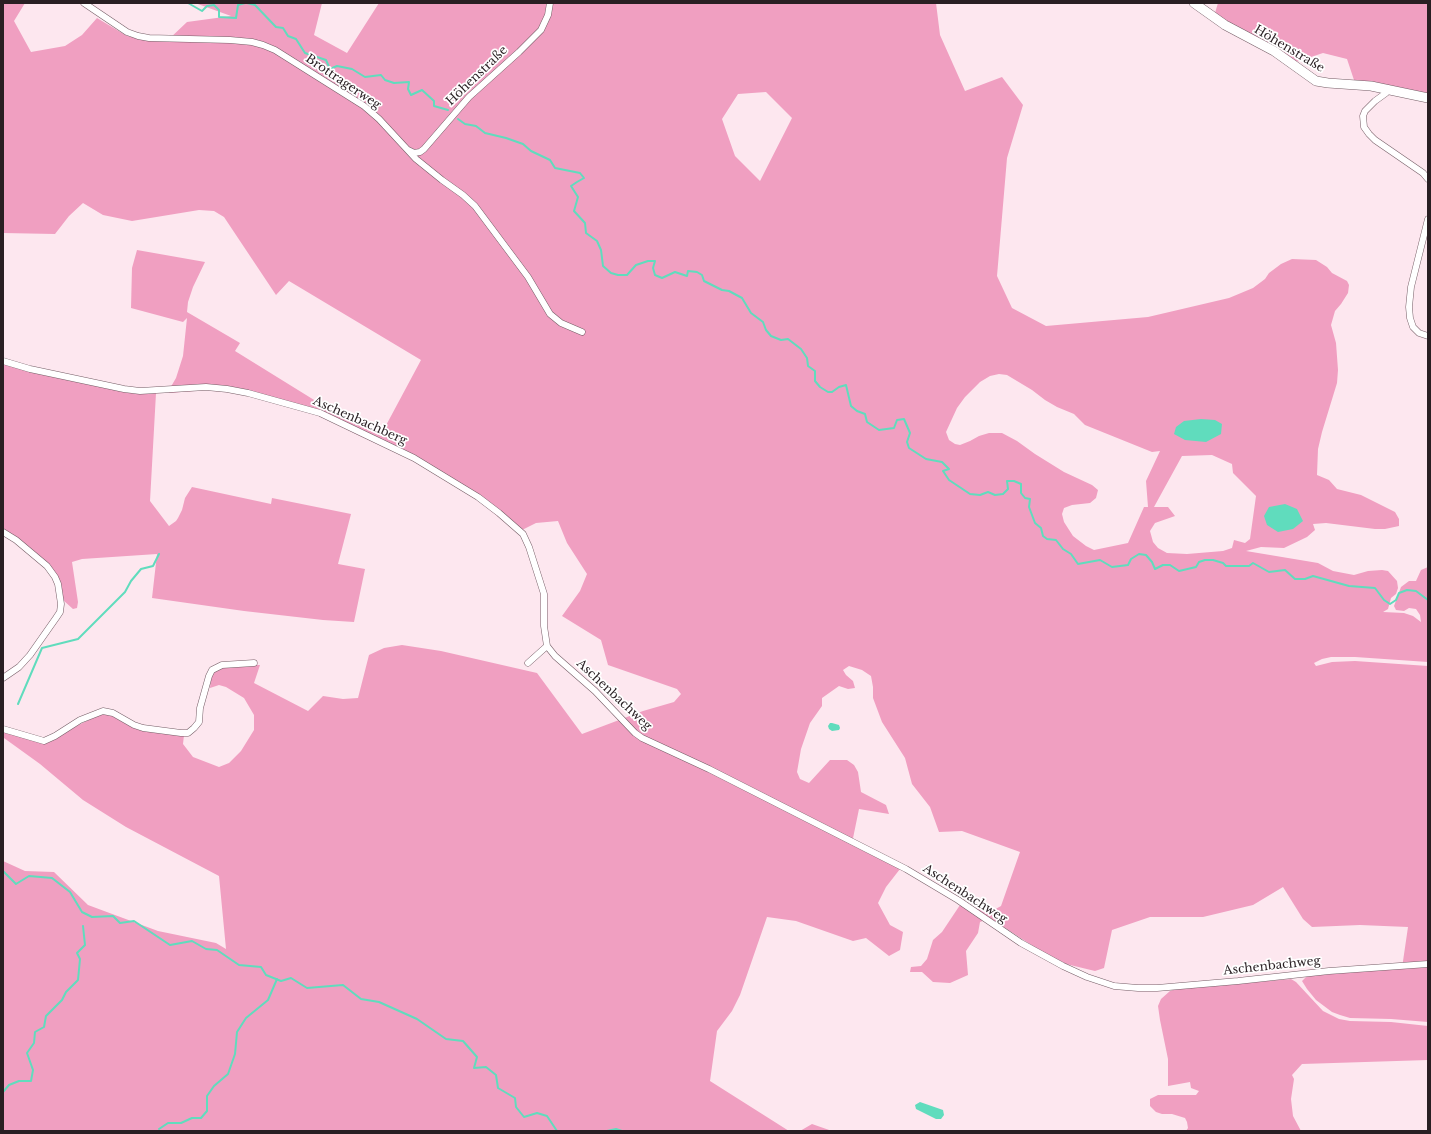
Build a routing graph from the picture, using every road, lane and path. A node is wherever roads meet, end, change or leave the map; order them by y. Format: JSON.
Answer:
{"nodes":[{"id":1,"x":84,"y":3,"type":"edge"},
{"id":2,"x":550,"y":3,"type":"edge"},
{"id":3,"x":1194,"y":3,"type":"edge"},
{"id":4,"x":1389,"y":89,"type":"junction"},
{"id":5,"x":1428,"y":98,"type":"edge"},
{"id":6,"x":407,"y":150,"type":"junction"},
{"id":7,"x":1428,"y":179,"type":"edge"},
{"id":8,"x":1428,"y":219,"type":"edge"},
{"id":9,"x":582,"y":332,"type":"dead end"},
{"id":10,"x":1428,"y":336,"type":"edge"},
{"id":11,"x":3,"y":362,"type":"edge"},
{"id":12,"x":3,"y":532,"type":"edge"},
{"id":13,"x":547,"y":646,"type":"junction"},
{"id":14,"x":254,"y":663,"type":"dead end"},
{"id":15,"x":528,"y":663,"type":"dead end"},
{"id":16,"x":3,"y":678,"type":"edge"},
{"id":17,"x":3,"y":729,"type":"edge"},
{"id":18,"x":1428,"y":964,"type":"edge"}],
"edges":[{"from":1,"to":6,"type":"street","name":"Brottragerweg"},
{"from":2,"to":6,"type":"street","name":"Höhenstraße"},
{"from":3,"to":4,"type":"street","name":"Höhenstraße"},
{"from":4,"to":5,"type":"street","name":"Höhenstraße"},
{"from":4,"to":7,"type":"street"},
{"from":6,"to":9,"type":"street","name":"Brottragerweg"},
{"from":8,"to":10,"type":"street"},
{"from":11,"to":13,"type":"street","name":"Aschenbachberg"},
{"from":12,"to":16,"type":"street"},
{"from":13,"to":15,"type":"street"},
{"from":13,"to":18,"type":"street","name":"Aschenbachweg"},
{"from":14,"to":17,"type":"street"}]}
